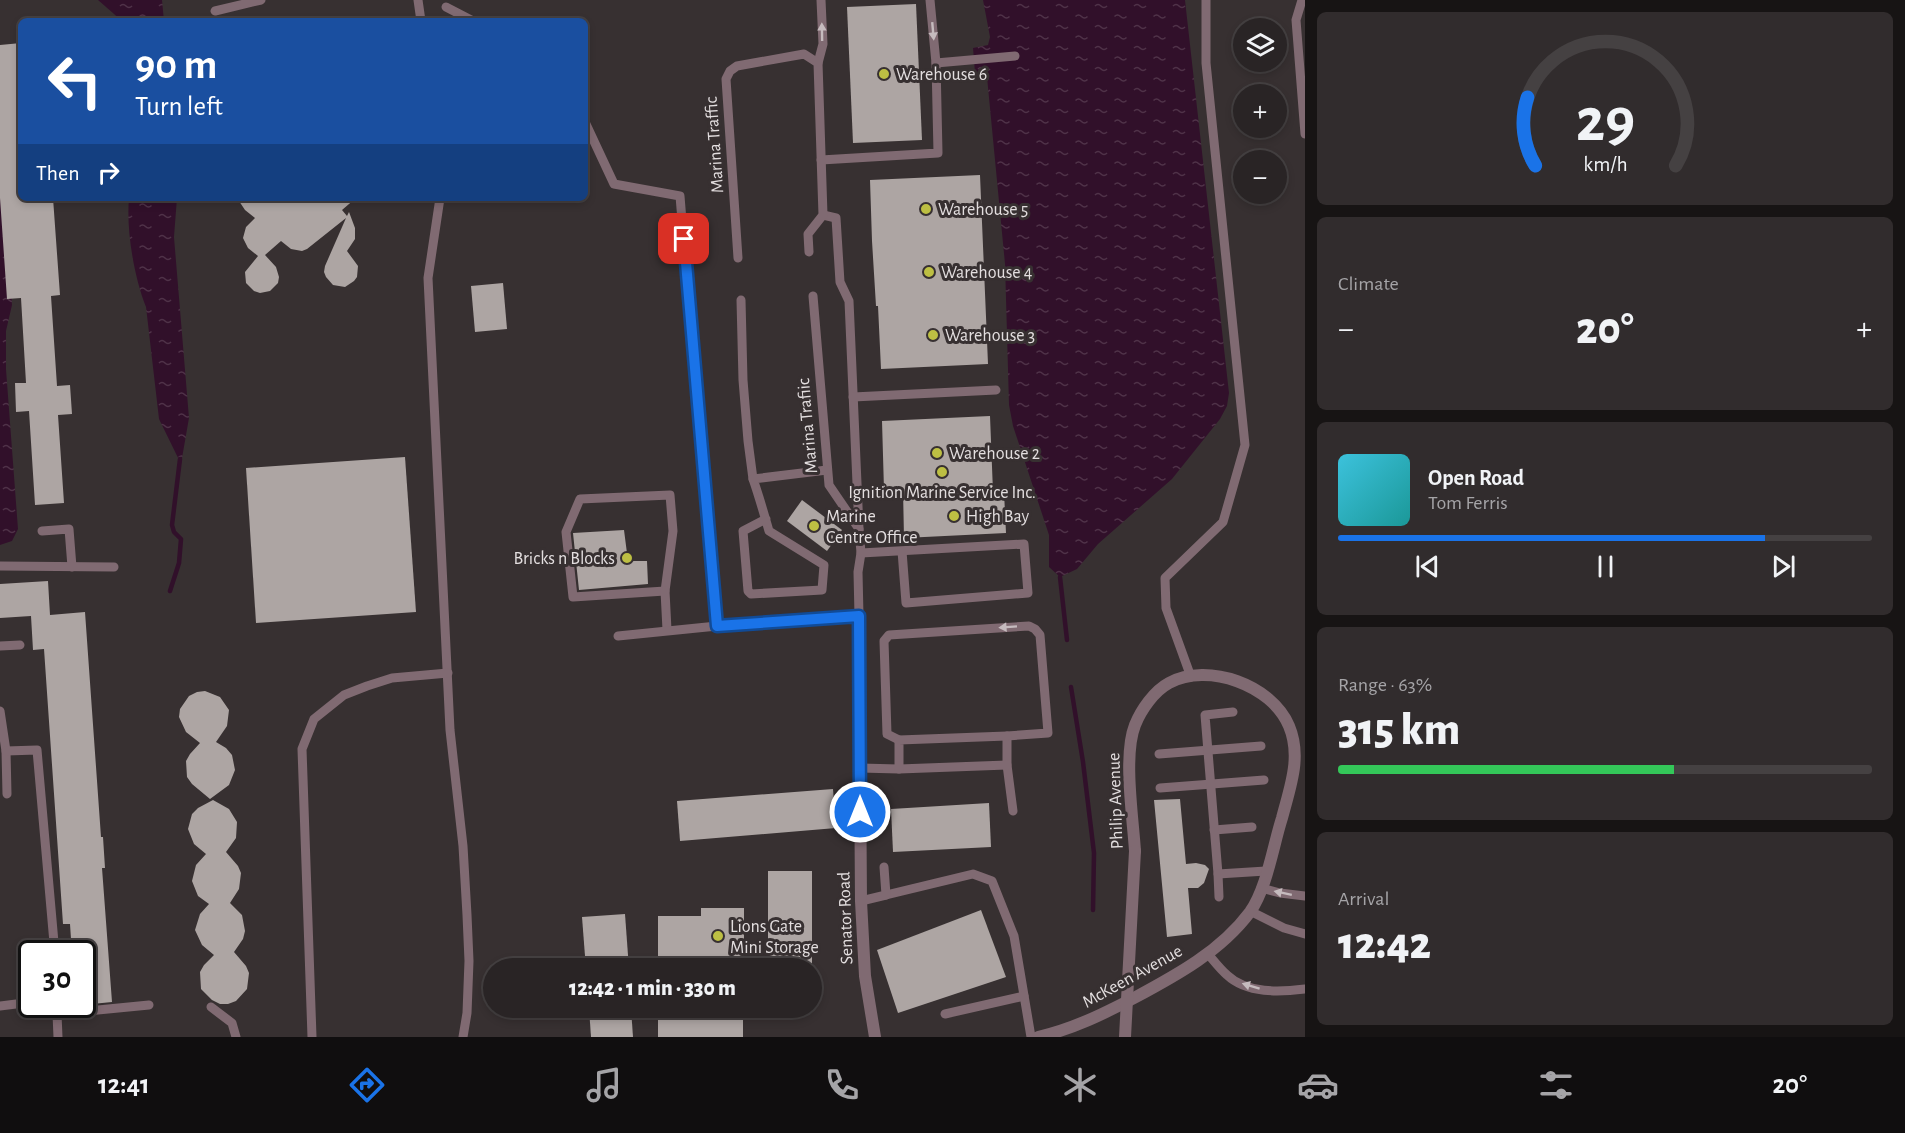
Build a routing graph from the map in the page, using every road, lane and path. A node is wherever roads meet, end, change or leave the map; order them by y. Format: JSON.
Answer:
{"nodes":[{"id":1,"x":261,"y":0,"type":"edge"},
{"id":2,"x":418,"y":0,"type":"edge"},
{"id":3,"x":821,"y":0,"type":"edge"},
{"id":4,"x":930,"y":0,"type":"edge"},
{"id":5,"x":1206,"y":0,"type":"edge"},
{"id":6,"x":1302,"y":0,"type":"edge"},
{"id":7,"x":446,"y":8,"type":"dead end"},
{"id":8,"x":215,"y":11,"type":"dead end"},
{"id":9,"x":421,"y":18,"type":"edge"},
{"id":10,"x":467,"y":18,"type":"edge"},
{"id":11,"x":1015,"y":56,"type":"dead end"},
{"id":12,"x":818,"y":63,"type":"junction"},
{"id":13,"x":936,"y":63,"type":"junction"},
{"id":14,"x":588,"y":128,"type":"edge"},
{"id":15,"x":1305,"y":134,"type":"edge"},
{"id":16,"x":821,"y":160,"type":"junction"},
{"id":17,"x":440,"y":201,"type":"edge"},
{"id":18,"x":823,"y":215,"type":"junction"},
{"id":19,"x":809,"y":252,"type":"dead end"},
{"id":20,"x":738,"y":258,"type":"dead end"},
{"id":21,"x":813,"y":296,"type":"dead end"},
{"id":22,"x":741,"y":300,"type":"dead end"},
{"id":23,"x":996,"y":390,"type":"dead end"},
{"id":24,"x":854,"y":398,"type":"junction"},
{"id":25,"x":827,"y":470,"type":"junction"},
{"id":26,"x":753,"y":479,"type":"junction"},
{"id":27,"x":766,"y":519,"type":"junction"},
{"id":28,"x":860,"y":529,"type":"junction"},
{"id":29,"x":42,"y":531,"type":"dead end"},
{"id":30,"x":902,"y":551,"type":"junction"},
{"id":31,"x":861,"y":553,"type":"junction"},
{"id":32,"x":0,"y":566,"type":"edge"},
{"id":33,"x":72,"y":567,"type":"junction"},
{"id":34,"x":114,"y":567,"type":"dead end"},
{"id":35,"x":665,"y":591,"type":"junction"},
{"id":36,"x":859,"y":616,"type":"junction"},
{"id":37,"x":717,"y":626,"type":"junction"},
{"id":38,"x":667,"y":630,"type":"junction"},
{"id":39,"x":618,"y":636,"type":"dead end"},
{"id":40,"x":20,"y":645,"type":"dead end"},
{"id":41,"x":0,"y":646,"type":"edge"},
{"id":42,"x":447,"y":673,"type":"junction"},
{"id":43,"x":1191,"y":677,"type":"junction"},
{"id":44,"x":0,"y":711,"type":"edge"},
{"id":45,"x":1233,"y":712,"type":"dead end"},
{"id":46,"x":1007,"y":736,"type":"junction"},
{"id":47,"x":899,"y":740,"type":"junction"},
{"id":48,"x":1261,"y":746,"type":"dead end"},
{"id":49,"x":1208,"y":750,"type":"junction"},
{"id":50,"x":6,"y":751,"type":"junction"},
{"id":51,"x":1159,"y":754,"type":"dead end"},
{"id":52,"x":1007,"y":765,"type":"junction"},
{"id":53,"x":860,"y":768,"type":"junction"},
{"id":54,"x":899,"y":769,"type":"junction"},
{"id":55,"x":1263,"y":780,"type":"dead end"},
{"id":56,"x":1210,"y":785,"type":"junction"},
{"id":57,"x":1160,"y":788,"type":"dead end"},
{"id":58,"x":8,"y":794,"type":"dead end"},
{"id":59,"x":1013,"y":811,"type":"dead end"},
{"id":60,"x":1252,"y":827,"type":"dead end"},
{"id":61,"x":1214,"y":830,"type":"junction"},
{"id":62,"x":884,"y":867,"type":"dead end"},
{"id":63,"x":1266,"y":871,"type":"junction"},
{"id":64,"x":1218,"y":874,"type":"junction"},
{"id":65,"x":1262,"y":888,"type":"junction"},
{"id":66,"x":886,"y":895,"type":"junction"},
{"id":67,"x":1305,"y":896,"type":"edge"},
{"id":68,"x":1219,"y":897,"type":"dead end"},
{"id":69,"x":861,"y":901,"type":"junction"},
{"id":70,"x":1250,"y":911,"type":"junction"},
{"id":71,"x":1233,"y":930,"type":"joint"},
{"id":72,"x":1305,"y":934,"type":"edge"},
{"id":73,"x":54,"y":940,"type":"edge"},
{"id":74,"x":1208,"y":954,"type":"junction"},
{"id":75,"x":1305,"y":989,"type":"edge"},
{"id":76,"x":1024,"y":996,"type":"junction"},
{"id":77,"x":18,"y":1004,"type":"edge"},
{"id":78,"x":149,"y":1005,"type":"dead end"},
{"id":79,"x":0,"y":1006,"type":"edge"},
{"id":80,"x":211,"y":1007,"type":"dead end"},
{"id":81,"x":96,"y":1010,"type":"edge"},
{"id":82,"x":945,"y":1014,"type":"dead end"},
{"id":83,"x":57,"y":1018,"type":"edge"},
{"id":84,"x":58,"y":1037,"type":"edge"},
{"id":85,"x":236,"y":1037,"type":"edge"},
{"id":86,"x":312,"y":1037,"type":"edge"},
{"id":87,"x":463,"y":1037,"type":"edge"},
{"id":88,"x":875,"y":1037,"type":"edge"},
{"id":89,"x":1030,"y":1037,"type":"edge"},
{"id":90,"x":1038,"y":1037,"type":"edge"},
{"id":91,"x":1125,"y":1037,"type":"edge"}],
"edges":[{"from":1,"to":8,"type":"lane"},
{"from":2,"to":9,"type":"lane"},
{"from":12,"to":3,"type":"lane","one_way":true},
{"from":4,"to":13,"type":"lane","one_way":true},
{"from":5,"to":43,"type":"lane"},
{"from":6,"to":15,"type":"lane"},
{"from":7,"to":10,"type":"lane"},
{"from":11,"to":13,"type":"lane"},
{"from":12,"to":16,"type":"lane"},
{"from":12,"to":20,"type":"lane","name":"Marina Traffic"},
{"from":13,"to":16,"type":"lane"},
{"from":14,"to":37,"type":"lane"},
{"from":16,"to":18,"type":"lane"},
{"from":17,"to":42,"type":"lane"},
{"from":18,"to":19,"type":"lane"},
{"from":18,"to":24,"type":"lane"},
{"from":21,"to":25,"type":"lane","name":"Marina Trafiic"},
{"from":22,"to":26,"type":"lane"},
{"from":23,"to":24,"type":"lane"},
{"from":24,"to":28,"type":"lane"},
{"from":25,"to":26,"type":"lane"},
{"from":25,"to":28,"type":"lane","name":"Marina Trafiic"},
{"from":26,"to":27,"type":"lane"},
{"from":27,"to":27,"type":"lane"},
{"from":28,"to":31,"type":"lane"},
{"from":29,"to":33,"type":"lane"},
{"from":30,"to":30,"type":"lane"},
{"from":30,"to":31,"type":"lane"},
{"from":31,"to":36,"type":"lane"},
{"from":32,"to":33,"type":"lane"},
{"from":33,"to":34,"type":"lane"},
{"from":35,"to":35,"type":"lane"},
{"from":35,"to":38,"type":"lane"},
{"from":36,"to":37,"type":"lane"},
{"from":36,"to":53,"type":"street","name":"Senator Road"},
{"from":37,"to":38,"type":"lane"},
{"from":38,"to":39,"type":"lane"},
{"from":40,"to":41,"type":"lane"},
{"from":42,"to":86,"type":"lane"},
{"from":42,"to":87,"type":"lane"},
{"from":43,"to":63,"type":"street","name":"Philip Avenue"},
{"from":43,"to":91,"type":"street","name":"Philip Avenue","bridge":true},
{"from":44,"to":50,"type":"lane"},
{"from":45,"to":49,"type":"lane"},
{"from":46,"to":47,"type":"lane"},
{"from":46,"to":47,"type":"lane","one_way":true},
{"from":46,"to":52,"type":"lane"},
{"from":47,"to":54,"type":"lane"},
{"from":48,"to":49,"type":"lane"},
{"from":49,"to":51,"type":"lane"},
{"from":49,"to":56,"type":"lane"},
{"from":50,"to":58,"type":"lane"},
{"from":50,"to":73,"type":"lane"},
{"from":52,"to":54,"type":"lane"},
{"from":52,"to":59,"type":"lane"},
{"from":53,"to":54,"type":"lane"},
{"from":53,"to":69,"type":"street","name":"Senator Road"},
{"from":55,"to":56,"type":"lane"},
{"from":56,"to":57,"type":"lane"},
{"from":56,"to":61,"type":"lane"},
{"from":60,"to":61,"type":"lane"},
{"from":61,"to":64,"type":"lane"},
{"from":62,"to":66,"type":"lane"},
{"from":63,"to":64,"type":"lane"},
{"from":63,"to":65,"type":"street","name":"Philip Avenue"},
{"from":64,"to":68,"type":"lane"},
{"from":67,"to":65,"type":"lane","one_way":true},
{"from":65,"to":70,"type":"street","name":"Philip Avenue"},
{"from":66,"to":69,"type":"lane"},
{"from":66,"to":76,"type":"lane"},
{"from":69,"to":88,"type":"street","name":"Senator Road"},
{"from":70,"to":71,"type":"street","name":"Philip Avenue"},
{"from":70,"to":72,"type":"lane"},
{"from":71,"to":74,"type":"street","name":"McKeen Avenue"},
{"from":75,"to":74,"type":"lane","one_way":true},
{"from":74,"to":90,"type":"street","name":"McKeen Avenue"},
{"from":76,"to":82,"type":"lane"},
{"from":76,"to":89,"type":"lane"},
{"from":77,"to":79,"type":"lane"},
{"from":78,"to":81,"type":"lane"},
{"from":80,"to":85,"type":"lane"},
{"from":83,"to":84,"type":"lane"}]}
